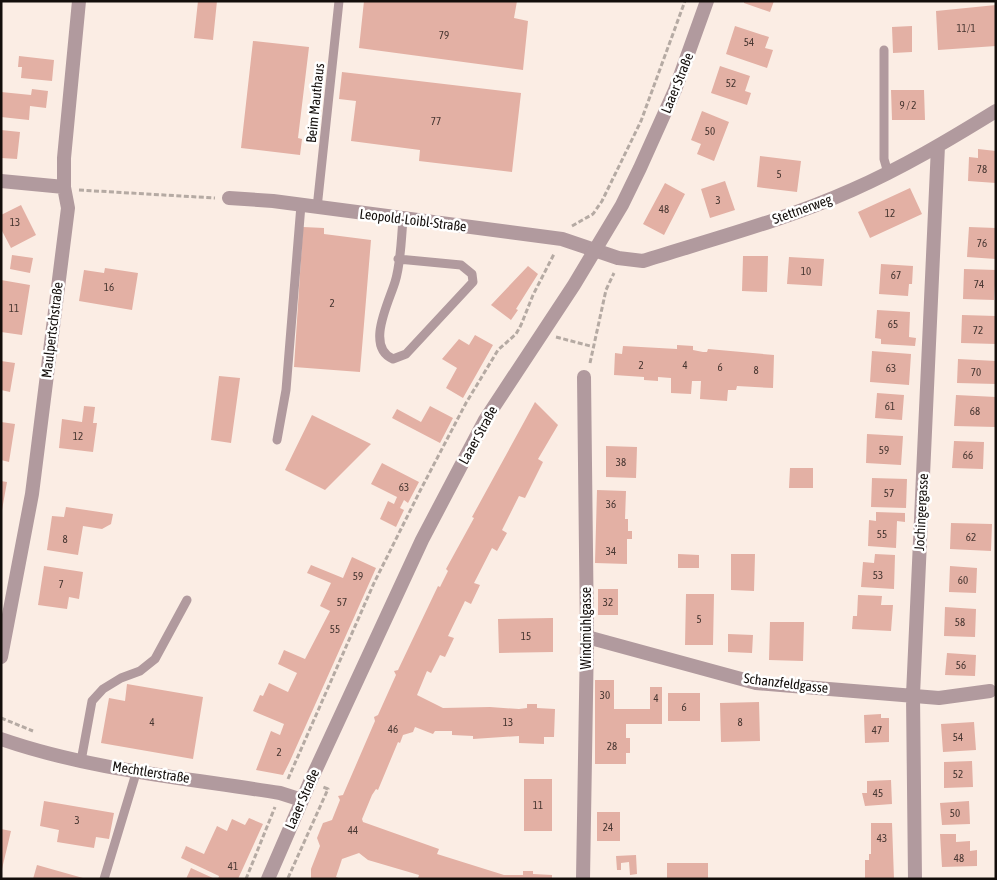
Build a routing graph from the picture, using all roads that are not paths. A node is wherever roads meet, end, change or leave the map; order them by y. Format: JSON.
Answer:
{"nodes":[{"id":1,"x":79,"y":1,"type":"edge"},
{"id":2,"x":339,"y":1,"type":"edge"},
{"id":3,"x":707,"y":1,"type":"edge"},
{"id":4,"x":884,"y":50,"type":"dead end"},
{"id":5,"x":996,"y":112,"type":"edge"},
{"id":6,"x":938,"y":146,"type":"junction"},
{"id":7,"x":888,"y":173,"type":"junction"},
{"id":8,"x":1,"y":181,"type":"edge"},
{"id":9,"x":64,"y":187,"type":"junction"},
{"id":10,"x":229,"y":198,"type":"road end"},
{"id":11,"x":301,"y":205,"type":"junction"},
{"id":12,"x":317,"y":208,"type":"junction"},
{"id":13,"x":403,"y":220,"type":"junction"},
{"id":14,"x":594,"y":251,"type":"junction"},
{"id":15,"x":398,"y":259,"type":"junction"},
{"id":16,"x":584,"y":378,"type":"road end"},
{"id":17,"x":277,"y":440,"type":"dead end"},
{"id":18,"x":187,"y":600,"type":"dead end"},
{"id":19,"x":587,"y":637,"type":"junction"},
{"id":20,"x":1,"y":657,"type":"edge"},
{"id":21,"x":990,"y":692,"type":"dead end"},
{"id":22,"x":912,"y":695,"type":"junction"},
{"id":23,"x":1,"y":739,"type":"edge"},
{"id":24,"x":81,"y":761,"type":"junction"},
{"id":25,"x":137,"y":770,"type":"junction"},
{"id":26,"x":302,"y":800,"type":"junction"},
{"id":27,"x":104,"y":879,"type":"edge"},
{"id":28,"x":268,"y":879,"type":"edge"},
{"id":29,"x":583,"y":879,"type":"edge"},
{"id":30,"x":915,"y":879,"type":"edge"}],
"edges":[{"from":1,"to":9,"type":"street","name":"Maulpertschstraße"},
{"from":2,"to":12,"type":"lane","name":"Beim Mauthaus"},
{"from":3,"to":14,"type":"street","name":"Laaer Straße"},
{"from":4,"to":7,"type":"lane"},
{"from":5,"to":6,"type":"street","name":"Stettnerweg"},
{"from":6,"to":7,"type":"street","name":"Stettnerweg"},
{"from":6,"to":22,"type":"street","name":"Jochingergasse"},
{"from":7,"to":14,"type":"street","name":"Stettnerweg"},
{"from":8,"to":9,"type":"street"},
{"from":9,"to":20,"type":"street","name":"Maulpertschstraße"},
{"from":10,"to":11,"type":"street","name":"Leopold-Loibl-Straße"},
{"from":11,"to":12,"type":"street","name":"Leopold-Loibl-Straße"},
{"from":11,"to":17,"type":"lane"},
{"from":12,"to":13,"type":"street","name":"Leopold-Loibl-Straße"},
{"from":13,"to":14,"type":"street","name":"Leopold-Loibl-Straße"},
{"from":13,"to":15,"type":"lane"},
{"from":14,"to":26,"type":"street","name":"Laaer Straße"},
{"from":15,"to":15,"type":"lane"},
{"from":16,"to":19,"type":"street","name":"Windmühlgasse"},
{"from":18,"to":24,"type":"lane"},
{"from":19,"to":22,"type":"street","name":"Schanzfeldgasse"},
{"from":19,"to":29,"type":"street","name":"Windmühlgasse"},
{"from":21,"to":22,"type":"street","name":"Schanzfeldgasse"},
{"from":22,"to":30,"type":"street","name":"Jochingergasse"},
{"from":23,"to":24,"type":"street","name":"Mechtlerstraße"},
{"from":24,"to":25,"type":"street","name":"Mechtlerstraße"},
{"from":25,"to":26,"type":"street","name":"Mechtlerstraße"},
{"from":25,"to":27,"type":"lane"},
{"from":26,"to":28,"type":"street","name":"Laaer Straße"}]}
